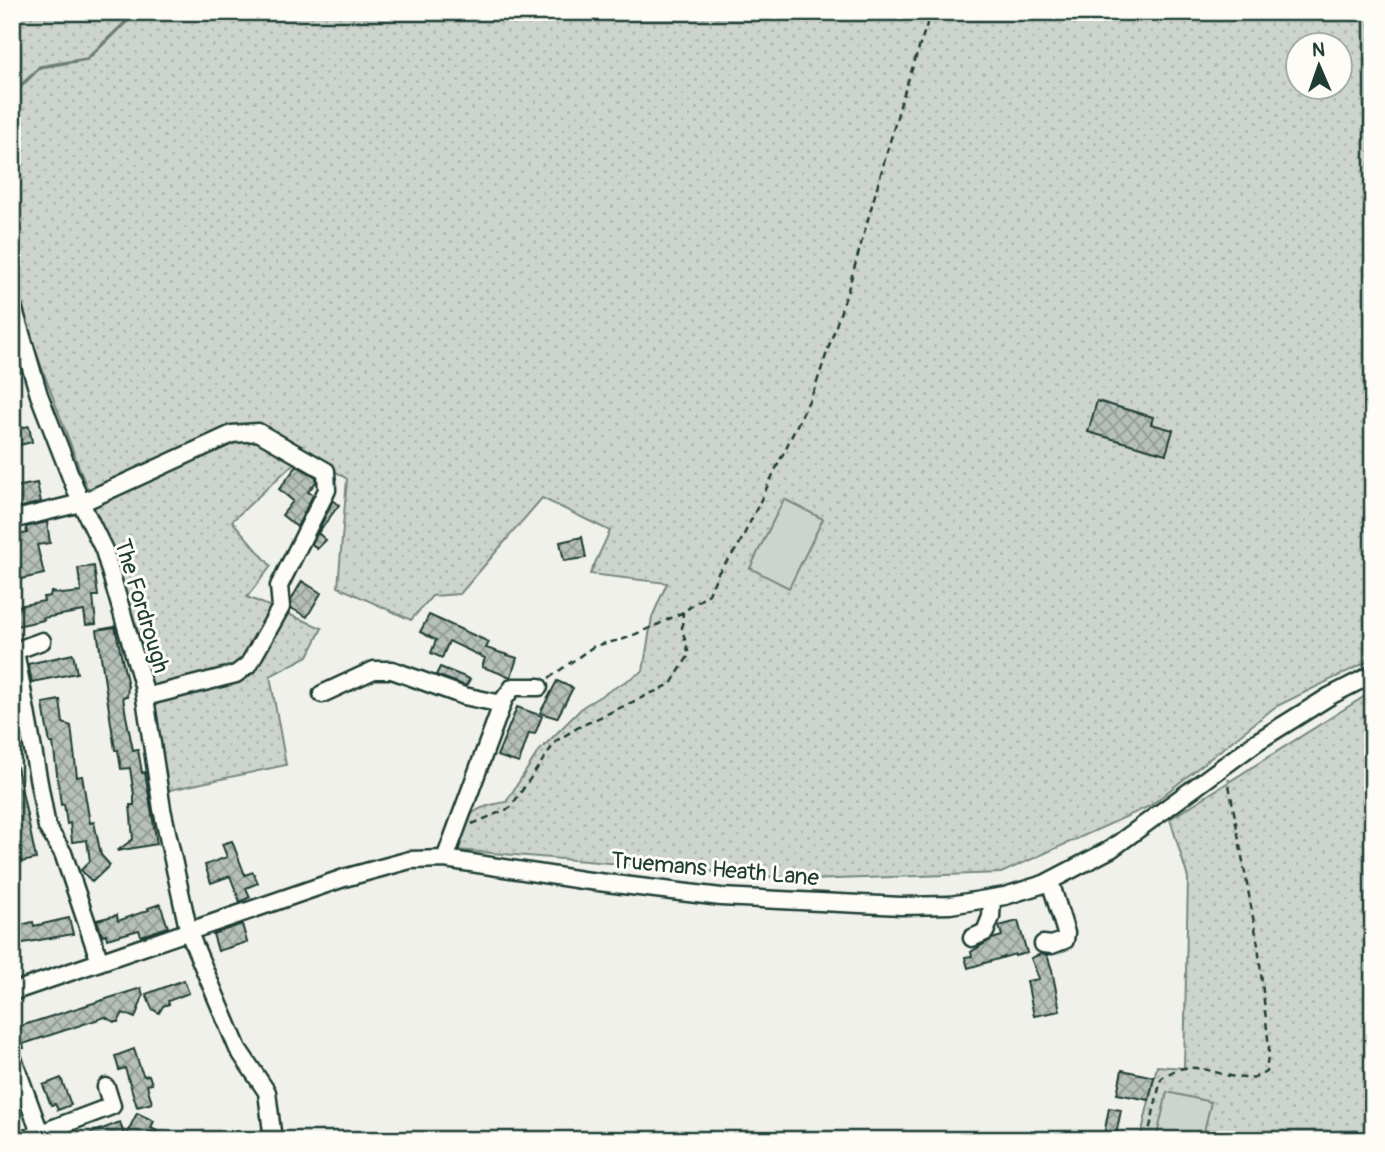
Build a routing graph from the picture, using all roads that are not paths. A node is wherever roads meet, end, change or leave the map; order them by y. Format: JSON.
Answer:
{"nodes":[{"id":1,"x":12,"y":303,"type":"edge"},
{"id":2,"x":81,"y":503,"type":"junction"},
{"id":3,"x":12,"y":520,"type":"edge"},
{"id":4,"x":42,"y":641,"type":"dead end"},
{"id":5,"x":14,"y":652,"type":"edge"},
{"id":6,"x":1373,"y":674,"type":"edge"},
{"id":7,"x":539,"y":687,"type":"road end"},
{"id":8,"x":322,"y":694,"type":"dead end"},
{"id":9,"x":145,"y":696,"type":"junction"},
{"id":10,"x":502,"y":704,"type":"junction"},
{"id":11,"x":445,"y":859,"type":"junction"},
{"id":12,"x":1050,"y":881,"type":"junction"},
{"id":13,"x":992,"y":898,"type":"junction"},
{"id":14,"x":189,"y":933,"type":"junction"},
{"id":15,"x":972,"y":938,"type":"dead end"},
{"id":16,"x":1043,"y":944,"type":"dead end"},
{"id":17,"x":100,"y":962,"type":"junction"},
{"id":18,"x":12,"y":992,"type":"edge"},
{"id":19,"x":12,"y":1056,"type":"edge"},
{"id":20,"x":106,"y":1087,"type":"dead end"},
{"id":21,"x":40,"y":1133,"type":"junction"},
{"id":22,"x":22,"y":1140,"type":"edge"},
{"id":23,"x":273,"y":1140,"type":"edge"}],
"edges":[{"from":1,"to":2,"type":"street","name":"The Fordrough"},
{"from":2,"to":3,"type":"street"},
{"from":2,"to":9,"type":"street","name":"The Fordrough"},
{"from":2,"to":9,"type":"street"},
{"from":4,"to":5,"type":"street"},
{"from":5,"to":17,"type":"street"},
{"from":6,"to":12,"type":"street","name":"Truemans Heath Lane"},
{"from":7,"to":10,"type":"street"},
{"from":8,"to":10,"type":"street"},
{"from":9,"to":14,"type":"street","name":"The Fordrough"},
{"from":10,"to":11,"type":"street"},
{"from":11,"to":13,"type":"street","name":"Truemans Heath Lane"},
{"from":11,"to":14,"type":"street","name":"Truemans Heath Lane"},
{"from":12,"to":13,"type":"street","name":"Truemans Heath Lane"},
{"from":12,"to":16,"type":"street"},
{"from":13,"to":15,"type":"street"},
{"from":14,"to":17,"type":"street","name":"Truemans Heath Lane"},
{"from":14,"to":23,"type":"street","name":"The Fordrough"},
{"from":17,"to":18,"type":"street","name":"Truemans Heath Lane"},
{"from":19,"to":21,"type":"street"},
{"from":20,"to":21,"type":"street"},
{"from":21,"to":22,"type":"street"}]}
